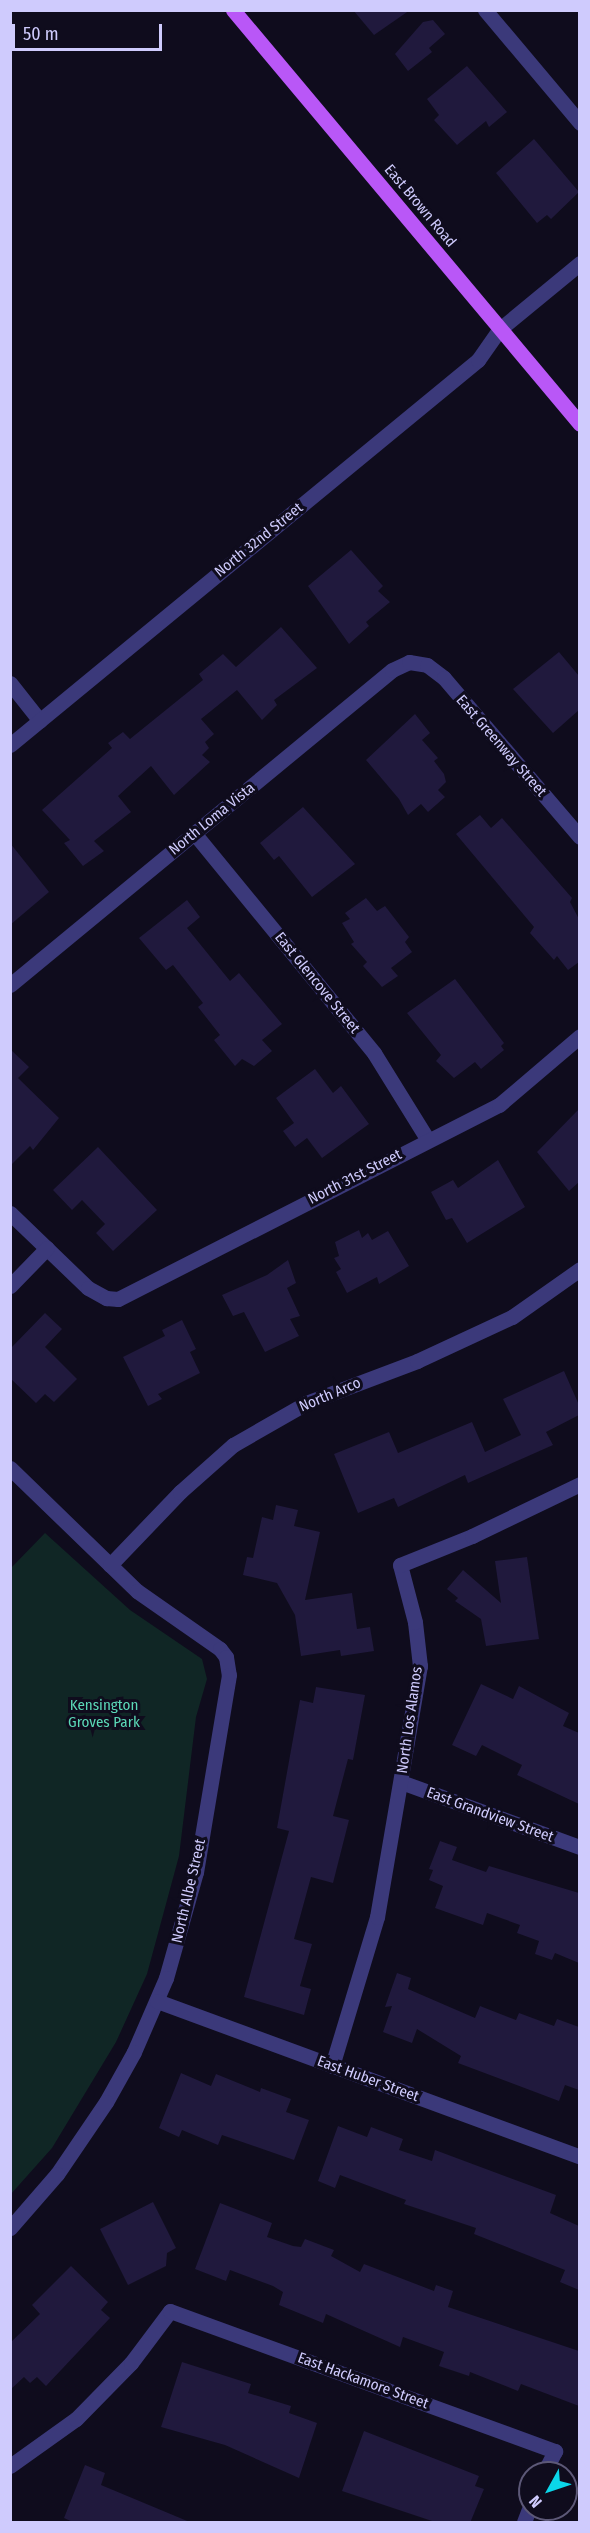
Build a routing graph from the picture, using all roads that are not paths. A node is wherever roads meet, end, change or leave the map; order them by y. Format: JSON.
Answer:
{"nodes":[{"id":1,"x":233,"y":10,"type":"edge"},
{"id":2,"x":485,"y":10,"type":"edge"},
{"id":3,"x":579,"y":123,"type":"edge"},
{"id":4,"x":579,"y":263,"type":"edge"},
{"id":5,"x":500,"y":329,"type":"junction"},
{"id":6,"x":579,"y":424,"type":"edge"},
{"id":7,"x":417,"y":662,"type":"joint"},
{"id":8,"x":10,"y":683,"type":"edge"},
{"id":9,"x":39,"y":721,"type":"junction"},
{"id":10,"x":10,"y":745,"type":"edge"},
{"id":11,"x":194,"y":834,"type":"junction"},
{"id":12,"x":579,"y":837,"type":"edge"},
{"id":13,"x":10,"y":985,"type":"edge"},
{"id":14,"x":579,"y":1036,"type":"edge"},
{"id":15,"x":428,"y":1140,"type":"junction"},
{"id":16,"x":10,"y":1213,"type":"edge"},
{"id":17,"x":47,"y":1248,"type":"junction"},
{"id":18,"x":579,"y":1269,"type":"edge"},
{"id":19,"x":10,"y":1286,"type":"edge"},
{"id":20,"x":10,"y":1468,"type":"edge"},
{"id":21,"x":579,"y":1484,"type":"edge"},
{"id":22,"x":110,"y":1565,"type":"junction"},
{"id":23,"x":401,"y":1782,"type":"junction"},
{"id":24,"x":579,"y":1847,"type":"edge"},
{"id":25,"x":157,"y":2001,"type":"junction"},
{"id":26,"x":332,"y":2066,"type":"junction"},
{"id":27,"x":579,"y":2157,"type":"edge"},
{"id":28,"x":10,"y":2228,"type":"edge"},
{"id":29,"x":550,"y":2461,"type":"edge"},
{"id":30,"x":10,"y":2466,"type":"edge"}],
"edges":[{"from":1,"to":5,"type":"main road","name":"East Brown Road"},
{"from":2,"to":3,"type":"street"},
{"from":4,"to":5,"type":"street","name":"North 32nd Street"},
{"from":5,"to":6,"type":"main road","name":"East Brown Road"},
{"from":5,"to":9,"type":"street","name":"North 32nd Street"},
{"from":7,"to":11,"type":"street","name":"North Loma Vista"},
{"from":7,"to":12,"type":"street","name":"East Greenway Street"},
{"from":8,"to":9,"type":"street"},
{"from":9,"to":10,"type":"street","name":"North 32nd Street"},
{"from":11,"to":13,"type":"street","name":"North Loma Vista"},
{"from":11,"to":15,"type":"street","name":"East Glencove Street"},
{"from":14,"to":15,"type":"street","name":"North 31st Street"},
{"from":15,"to":17,"type":"street","name":"North 31st Street"},
{"from":16,"to":17,"type":"street"},
{"from":17,"to":19,"type":"street"},
{"from":18,"to":22,"type":"street","name":"North Arco"},
{"from":20,"to":22,"type":"street"},
{"from":21,"to":23,"type":"street","name":"North Los Alamos"},
{"from":22,"to":25,"type":"street","name":"North Albe Street"},
{"from":23,"to":24,"type":"street","name":"East Grandview Street"},
{"from":23,"to":26,"type":"street","name":"North Los Alamos"},
{"from":25,"to":26,"type":"street","name":"East Huber Street"},
{"from":25,"to":28,"type":"street","name":"North Albe Street"},
{"from":26,"to":27,"type":"street","name":"East Huber Street"},
{"from":29,"to":30,"type":"street","name":"East Hackamore Street"}]}
